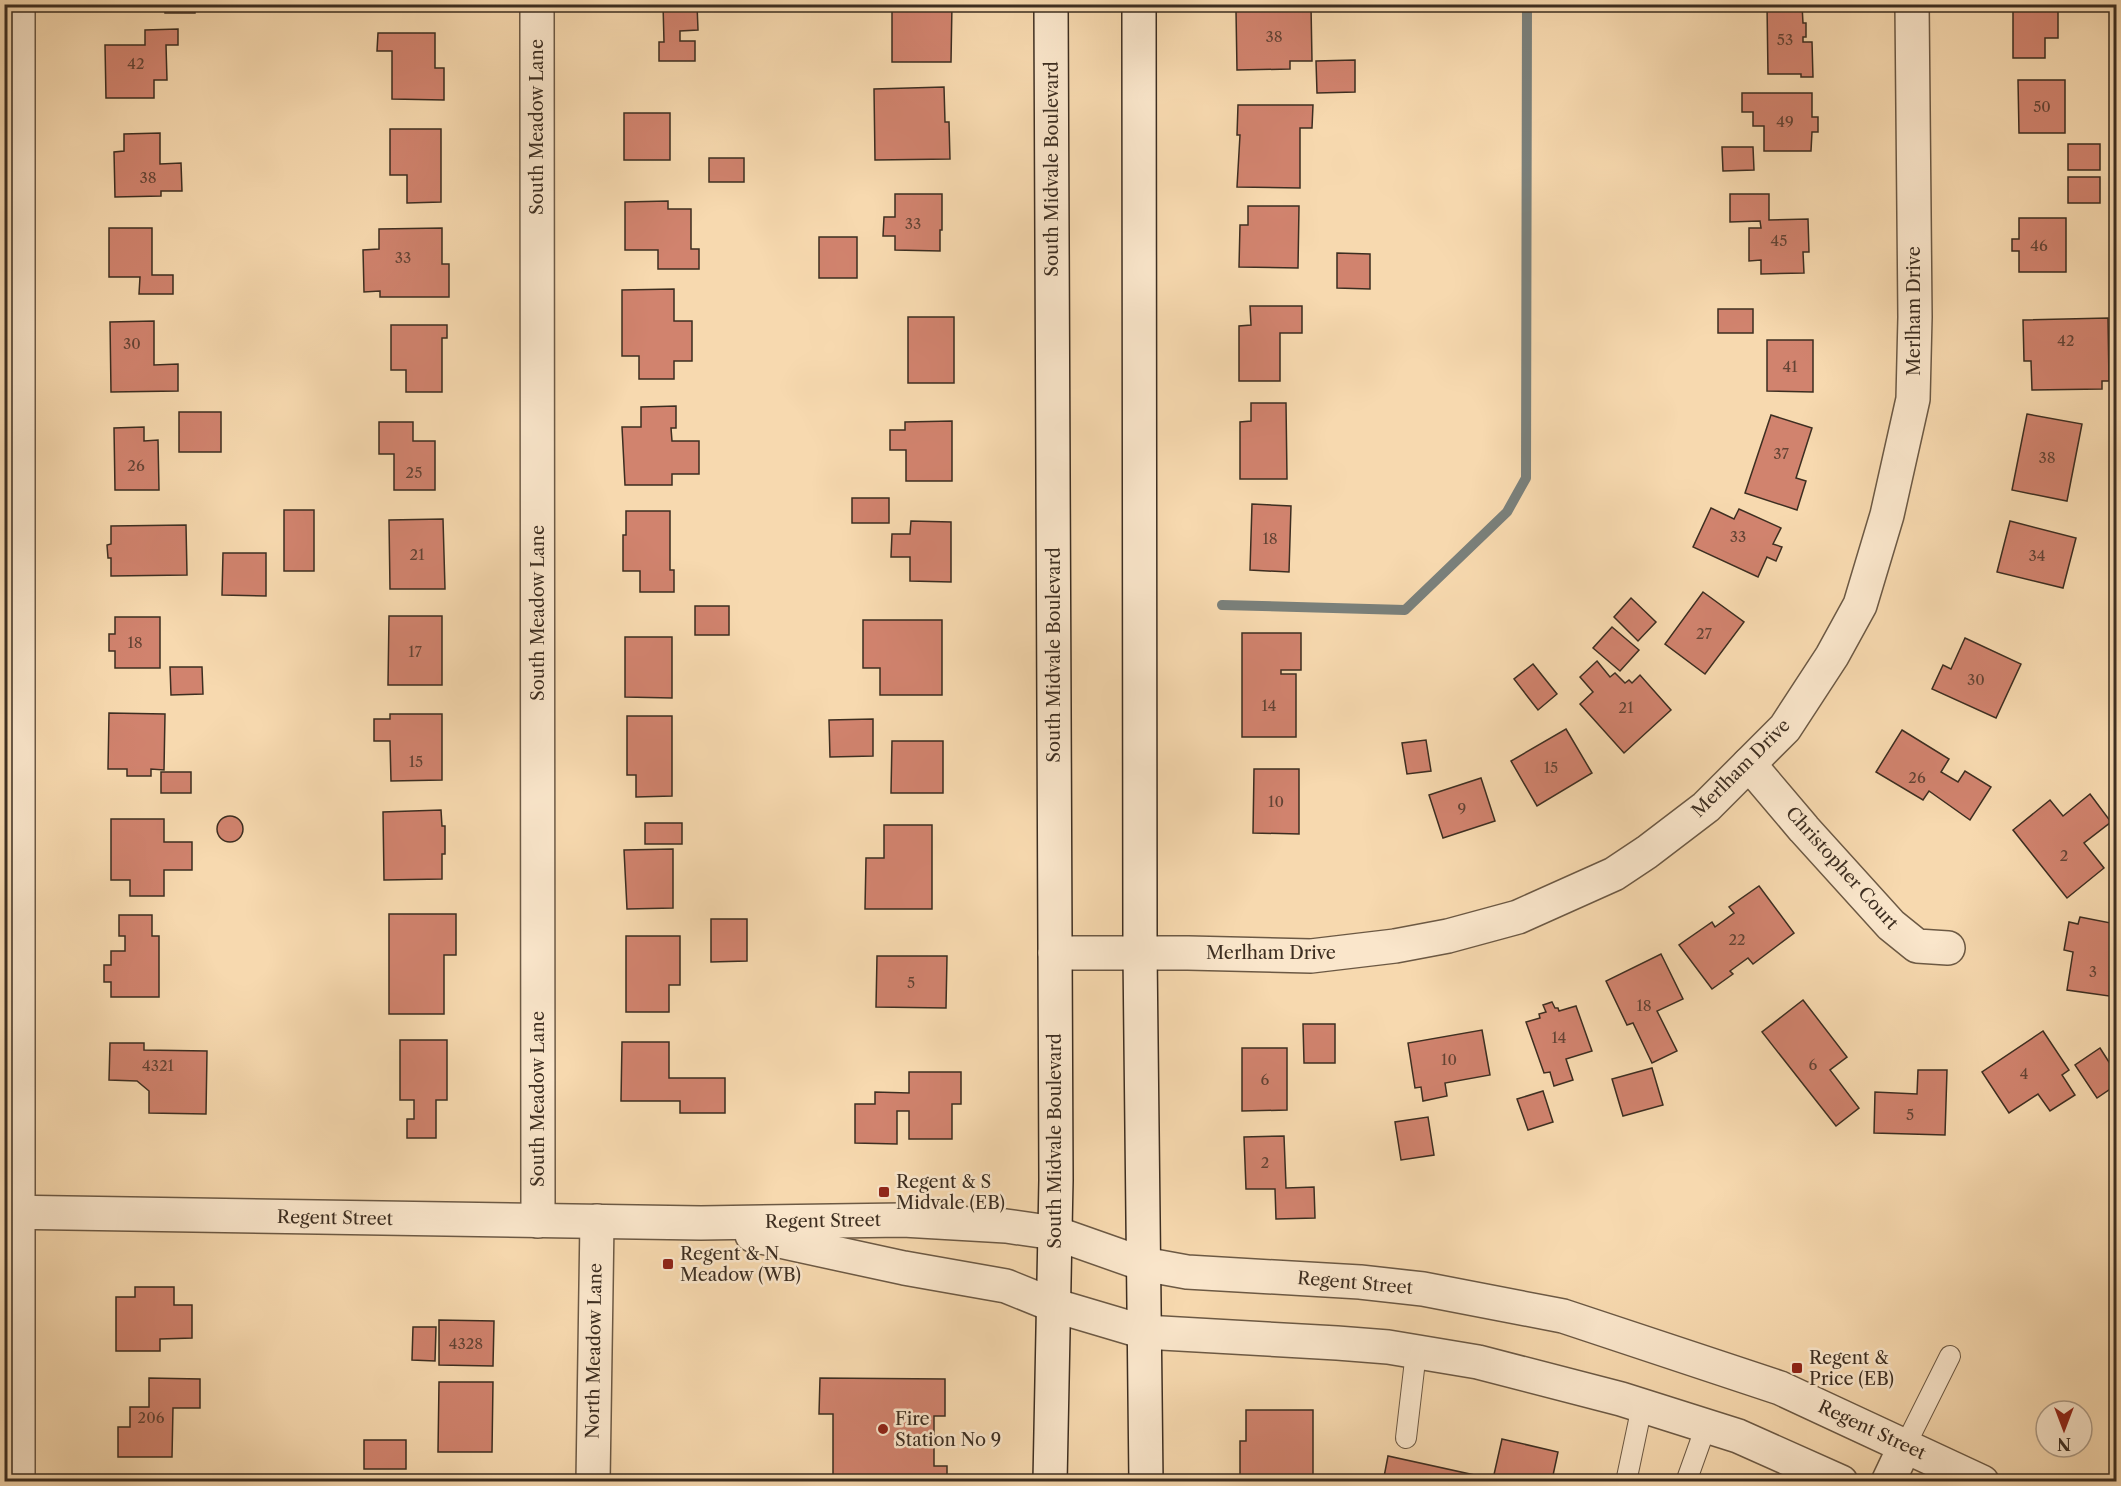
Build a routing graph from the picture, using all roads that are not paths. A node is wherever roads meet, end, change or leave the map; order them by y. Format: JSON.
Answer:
{"nodes":[{"id":1,"x":18,"y":4,"type":"edge"},
{"id":2,"x":537,"y":4,"type":"edge"},
{"id":3,"x":1051,"y":4,"type":"edge"},
{"id":4,"x":1139,"y":4,"type":"edge"},
{"id":5,"x":1912,"y":4,"type":"edge"},
{"id":6,"x":1749,"y":764,"type":"junction"},
{"id":7,"x":1948,"y":948,"type":"dead end"},
{"id":8,"x":1055,"y":954,"type":"junction"},
{"id":9,"x":1140,"y":954,"type":"junction"},
{"id":10,"x":12,"y":1212,"type":"edge"},
{"id":11,"x":538,"y":1221,"type":"junction"},
{"id":12,"x":597,"y":1221,"type":"junction"},
{"id":13,"x":701,"y":1223,"type":"junction"},
{"id":14,"x":1055,"y":1233,"type":"junction"},
{"id":15,"x":1143,"y":1264,"type":"junction"},
{"id":16,"x":1053,"y":1305,"type":"junction"},
{"id":17,"x":1144,"y":1332,"type":"junction"},
{"id":18,"x":1416,"y":1352,"type":"junction"},
{"id":19,"x":1950,"y":1356,"type":"dead end"},
{"id":20,"x":1642,"y":1406,"type":"junction"},
{"id":21,"x":1706,"y":1426,"type":"junction"},
{"id":22,"x":1406,"y":1438,"type":"dead end"},
{"id":23,"x":1905,"y":1446,"type":"junction"},
{"id":24,"x":18,"y":1482,"type":"edge"},
{"id":25,"x":593,"y":1482,"type":"edge"},
{"id":26,"x":1050,"y":1482,"type":"edge"},
{"id":27,"x":1146,"y":1482,"type":"edge"},
{"id":28,"x":1626,"y":1482,"type":"edge"},
{"id":29,"x":1686,"y":1482,"type":"edge"},
{"id":30,"x":1841,"y":1482,"type":"edge"},
{"id":31,"x":1888,"y":1482,"type":"edge"},
{"id":32,"x":1982,"y":1482,"type":"edge"}],
"edges":[{"from":1,"to":10,"type":"street"},
{"from":2,"to":11,"type":"street","name":"South Meadow Lane"},
{"from":3,"to":8,"type":"street","name":"South Midvale Boulevard"},
{"from":4,"to":9,"type":"street"},
{"from":5,"to":6,"type":"street","name":"Merlham Drive"},
{"from":6,"to":7,"type":"street","name":"Christopher Court"},
{"from":6,"to":9,"type":"street","name":"Merlham Drive"},
{"from":8,"to":9,"type":"street","name":"Merlham Drive"},
{"from":8,"to":14,"type":"street","name":"South Midvale Boulevard"},
{"from":9,"to":15,"type":"street"},
{"from":10,"to":11,"type":"street","name":"Regent Street"},
{"from":10,"to":24,"type":"street"},
{"from":11,"to":12,"type":"street","name":"Regent Street"},
{"from":12,"to":13,"type":"street","name":"Regent Street"},
{"from":12,"to":25,"type":"street","name":"North Meadow Lane"},
{"from":13,"to":14,"type":"street","name":"Regent Street"},
{"from":13,"to":16,"type":"street","name":"Regent Street"},
{"from":14,"to":15,"type":"street","name":"Regent Street"},
{"from":14,"to":16,"type":"street","name":"South Midvale Boulevard"},
{"from":15,"to":17,"type":"street"},
{"from":15,"to":23,"type":"street","name":"Regent Street"},
{"from":16,"to":17,"type":"street","name":"Regent Street"},
{"from":16,"to":26,"type":"street","name":"South Midvale Boulevard"},
{"from":17,"to":18,"type":"street","name":"Regent Street"},
{"from":17,"to":27,"type":"street"},
{"from":18,"to":20,"type":"street","name":"Regent Street"},
{"from":18,"to":22,"type":"lane"},
{"from":19,"to":23,"type":"lane"},
{"from":20,"to":21,"type":"street","name":"Regent Street"},
{"from":20,"to":28,"type":"lane"},
{"from":21,"to":29,"type":"lane"},
{"from":21,"to":30,"type":"street","name":"Regent Street"},
{"from":23,"to":31,"type":"street"},
{"from":23,"to":32,"type":"street","name":"Regent Street"}]}
